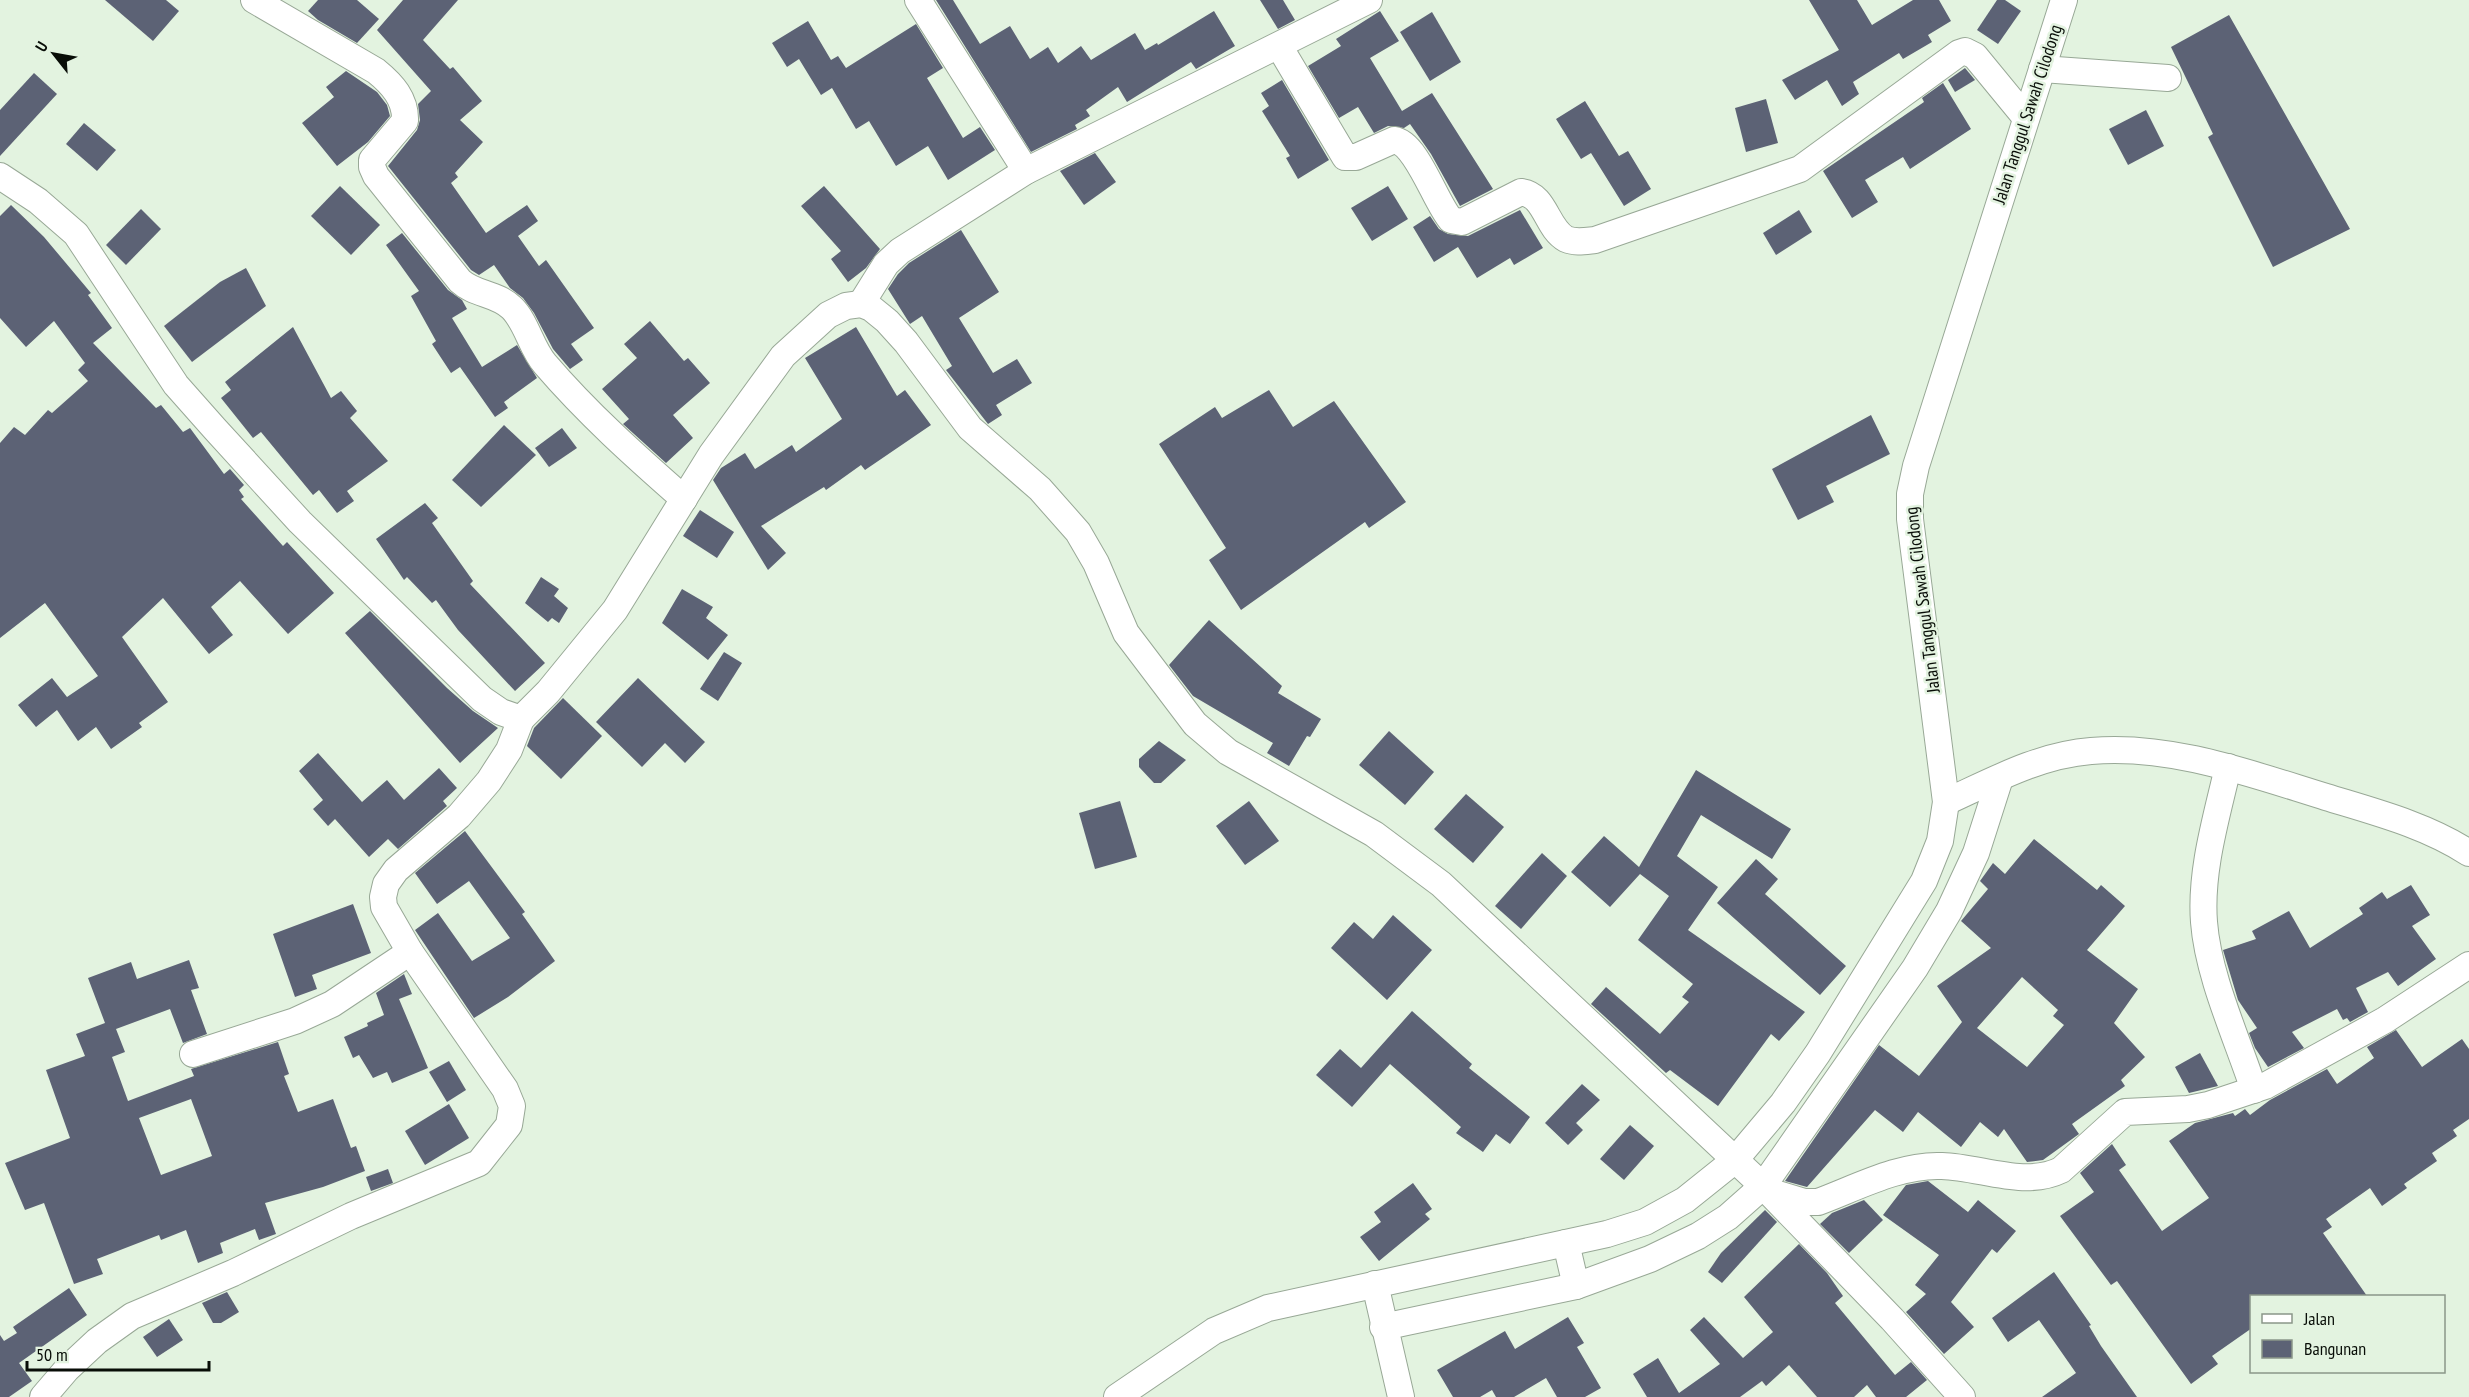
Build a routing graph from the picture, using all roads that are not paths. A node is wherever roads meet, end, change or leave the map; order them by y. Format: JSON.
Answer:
{"nodes":[{"id":1,"x":254,"y":0,"type":"edge"},
{"id":2,"x":918,"y":0,"type":"edge"},
{"id":3,"x":1369,"y":0,"type":"edge"},
{"id":4,"x":2064,"y":0,"type":"edge"},
{"id":5,"x":1279,"y":46,"type":"junction"},
{"id":6,"x":2042,"y":69,"type":"junction"},
{"id":7,"x":2168,"y":78,"type":"dead end"},
{"id":8,"x":2026,"y":118,"type":"junction"},
{"id":9,"x":1026,"y":171,"type":"junction"},
{"id":10,"x":0,"y":176,"type":"edge"},
{"id":11,"x":861,"y":304,"type":"junction"},
{"id":12,"x":684,"y":499,"type":"junction"},
{"id":13,"x":521,"y":719,"type":"junction"},
{"id":14,"x":2228,"y":767,"type":"junction"},
{"id":15,"x":2000,"y":778,"type":"junction"},
{"id":16,"x":1946,"y":802,"type":"junction"},
{"id":17,"x":2469,"y":853,"type":"edge"},
{"id":18,"x":410,"y":952,"type":"junction"},
{"id":19,"x":2469,"y":965,"type":"edge"},
{"id":20,"x":1818,"y":1053,"type":"junction"},
{"id":21,"x":193,"y":1054,"type":"dead end"},
{"id":22,"x":1839,"y":1076,"type":"junction"},
{"id":23,"x":2254,"y":1090,"type":"junction"},
{"id":24,"x":1735,"y":1160,"type":"junction"},
{"id":25,"x":1766,"y":1188,"type":"junction"},
{"id":26,"x":1566,"y":1243,"type":"junction"},
{"id":27,"x":1375,"y":1284,"type":"junction"},
{"id":28,"x":1576,"y":1286,"type":"junction"},
{"id":29,"x":1383,"y":1327,"type":"junction"},
{"id":30,"x":43,"y":1397,"type":"edge"},
{"id":31,"x":1117,"y":1397,"type":"edge"},
{"id":32,"x":1401,"y":1397,"type":"edge"},
{"id":33,"x":1962,"y":1397,"type":"edge"}],
"edges":[{"from":1,"to":12,"type":"street"},
{"from":2,"to":9,"type":"street"},
{"from":3,"to":5,"type":"street"},
{"from":4,"to":6,"type":"street","name":"Jalan Tanggul Sawah Cilodong"},
{"from":5,"to":8,"type":"street"},
{"from":5,"to":9,"type":"street"},
{"from":6,"to":7,"type":"street"},
{"from":6,"to":8,"type":"street","name":"Jalan Tanggul Sawah Cilodong"},
{"from":8,"to":16,"type":"street","name":"Jalan Tanggul Sawah Cilodong"},
{"from":9,"to":11,"type":"street"},
{"from":10,"to":13,"type":"street"},
{"from":11,"to":12,"type":"street"},
{"from":11,"to":24,"type":"street"},
{"from":12,"to":13,"type":"street"},
{"from":13,"to":18,"type":"street"},
{"from":14,"to":15,"type":"street"},
{"from":14,"to":17,"type":"street"},
{"from":14,"to":23,"type":"street"},
{"from":15,"to":16,"type":"street"},
{"from":15,"to":22,"type":"street"},
{"from":16,"to":20,"type":"street","name":"Jalan Tanggul Sawah Cilodong"},
{"from":18,"to":21,"type":"street"},
{"from":18,"to":30,"type":"street"},
{"from":19,"to":23,"type":"street"},
{"from":20,"to":22,"type":"street"},
{"from":20,"to":24,"type":"street","name":"Jalan Tanggul Sawah Cilodong"},
{"from":22,"to":25,"type":"street"},
{"from":23,"to":25,"type":"street"},
{"from":24,"to":25,"type":"street"},
{"from":24,"to":26,"type":"street","name":"Jalan Tanggul Sawah Cilodong"},
{"from":25,"to":28,"type":"street"},
{"from":25,"to":33,"type":"street"},
{"from":26,"to":27,"type":"street","name":"Jalan Tanggul Sawah Cilodong"},
{"from":26,"to":28,"type":"street"},
{"from":27,"to":29,"type":"street"},
{"from":27,"to":31,"type":"street","name":"Jalan Tanggul Sawah Cilodong"},
{"from":28,"to":29,"type":"street"},
{"from":29,"to":32,"type":"street"}]}
